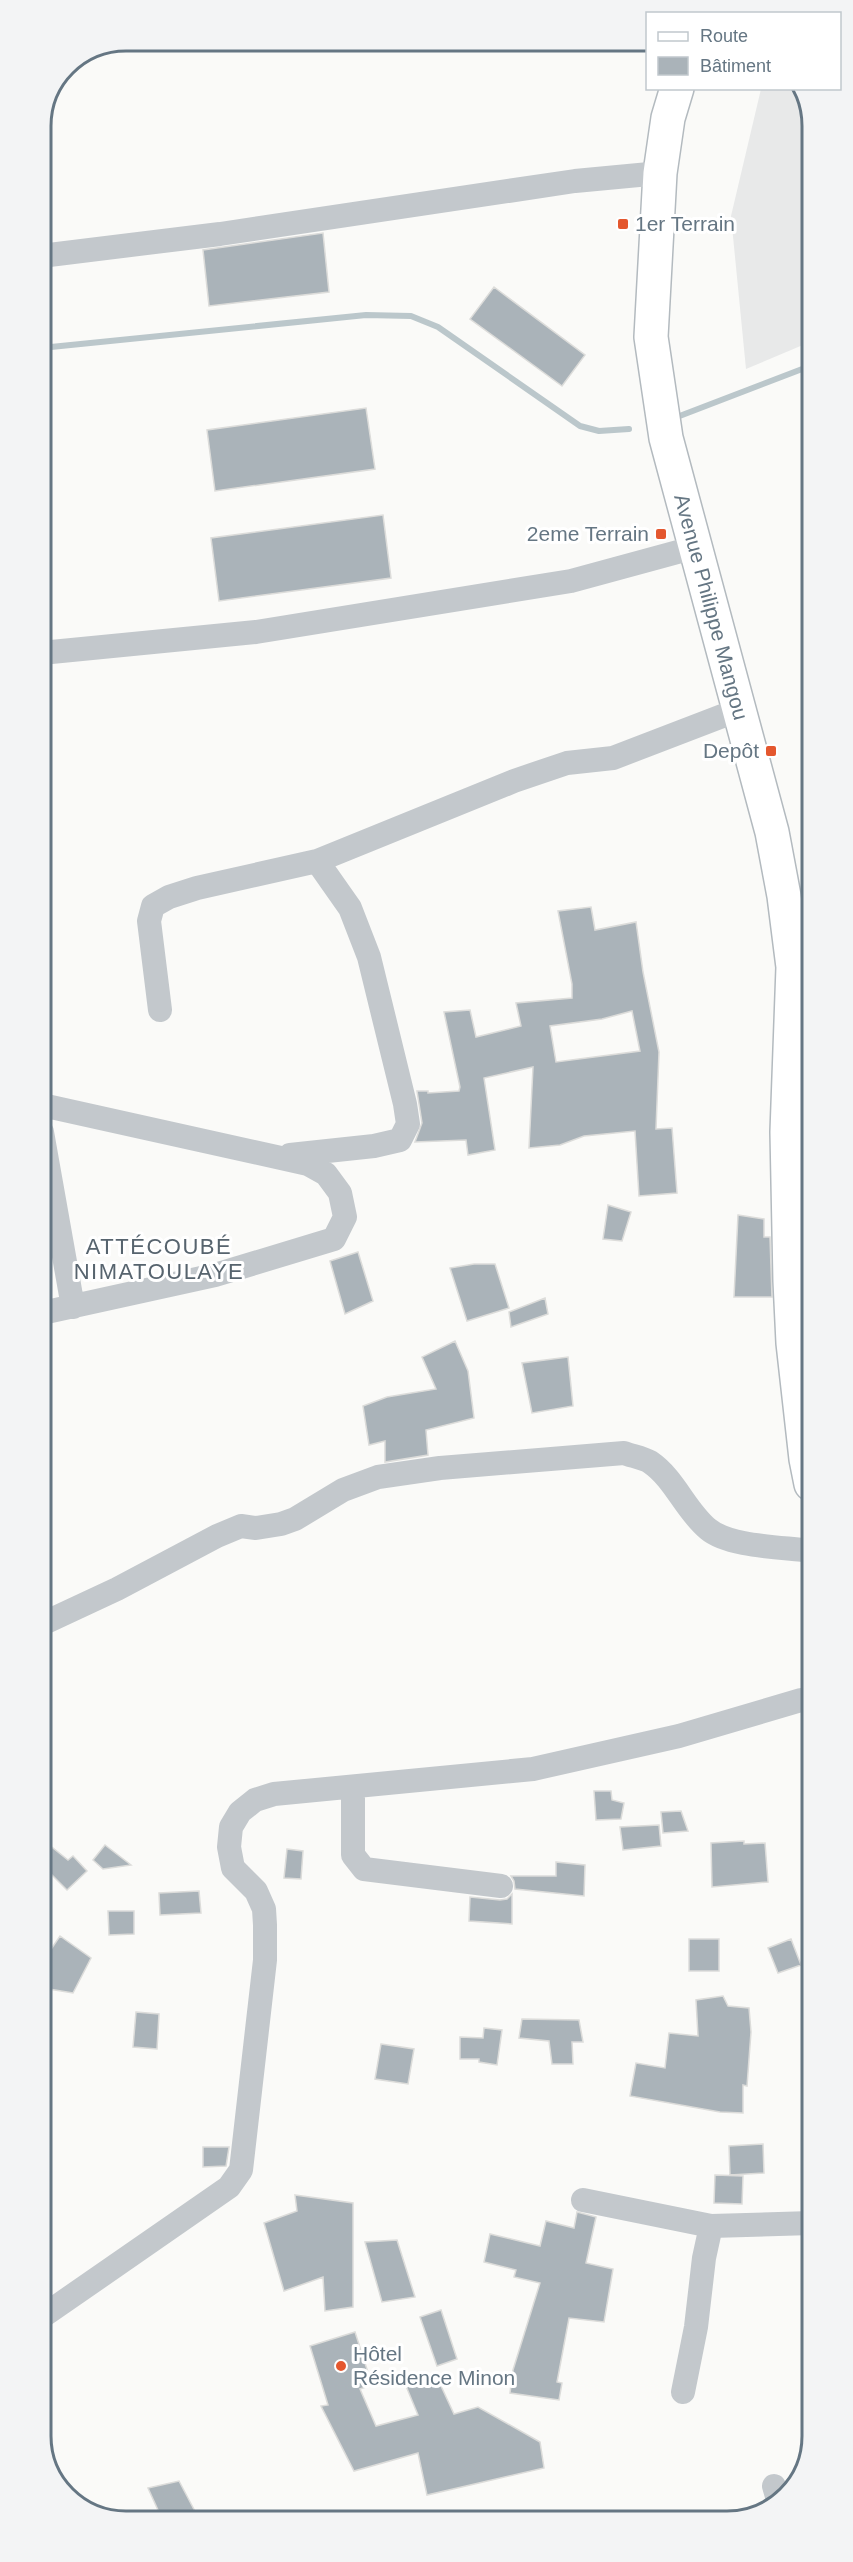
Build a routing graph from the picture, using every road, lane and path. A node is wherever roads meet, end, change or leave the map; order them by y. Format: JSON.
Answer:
{"nodes":[{"id":1,"x":675,"y":90,"type":"edge"},
{"id":2,"x":660,"y":173,"type":"junction"},
{"id":3,"x":51,"y":255,"type":"edge"},
{"id":4,"x":696,"y":547,"type":"junction"},
{"id":5,"x":51,"y":652,"type":"edge"},
{"id":6,"x":738,"y":710,"type":"junction"},
{"id":7,"x":317,"y":861,"type":"junction"},
{"id":8,"x":160,"y":1010,"type":"dead end"},
{"id":9,"x":51,"y":1107,"type":"edge"},
{"id":10,"x":276,"y":1157,"type":"junction"},
{"id":11,"x":51,"y":1183,"type":"edge"},
{"id":12,"x":73,"y":1307,"type":"junction"},
{"id":13,"x":51,"y":1311,"type":"edge"},
{"id":14,"x":802,"y":1413,"type":"edge"},
{"id":15,"x":802,"y":1550,"type":"edge"},
{"id":16,"x":51,"y":1620,"type":"edge"},
{"id":17,"x":802,"y":1700,"type":"edge"},
{"id":18,"x":353,"y":1788,"type":"junction"},
{"id":19,"x":501,"y":1886,"type":"dead end"},
{"id":20,"x":583,"y":2200,"type":"dead end"},
{"id":21,"x":802,"y":2223,"type":"edge"},
{"id":22,"x":711,"y":2226,"type":"junction"},
{"id":23,"x":51,"y":2310,"type":"edge"},
{"id":24,"x":683,"y":2392,"type":"dead end"}],
"edges":[{"from":1,"to":2,"type":"street","name":"Avenue Philippe Mangou"},
{"from":2,"to":3,"type":"street"},
{"from":2,"to":4,"type":"street","name":"Avenue Philippe Mangou"},
{"from":4,"to":5,"type":"street"},
{"from":4,"to":6,"type":"street","name":"Avenue Philippe Mangou"},
{"from":6,"to":7,"type":"street"},
{"from":6,"to":14,"type":"street","name":"Avenue Philippe Mangou"},
{"from":7,"to":8,"type":"street"},
{"from":7,"to":10,"type":"street"},
{"from":9,"to":10,"type":"street"},
{"from":10,"to":12,"type":"street"},
{"from":11,"to":12,"type":"street"},
{"from":12,"to":13,"type":"street"},
{"from":15,"to":16,"type":"street"},
{"from":17,"to":18,"type":"street"},
{"from":18,"to":19,"type":"street"},
{"from":18,"to":23,"type":"street"},
{"from":20,"to":22,"type":"street"},
{"from":21,"to":22,"type":"street"},
{"from":22,"to":24,"type":"street"}]}
